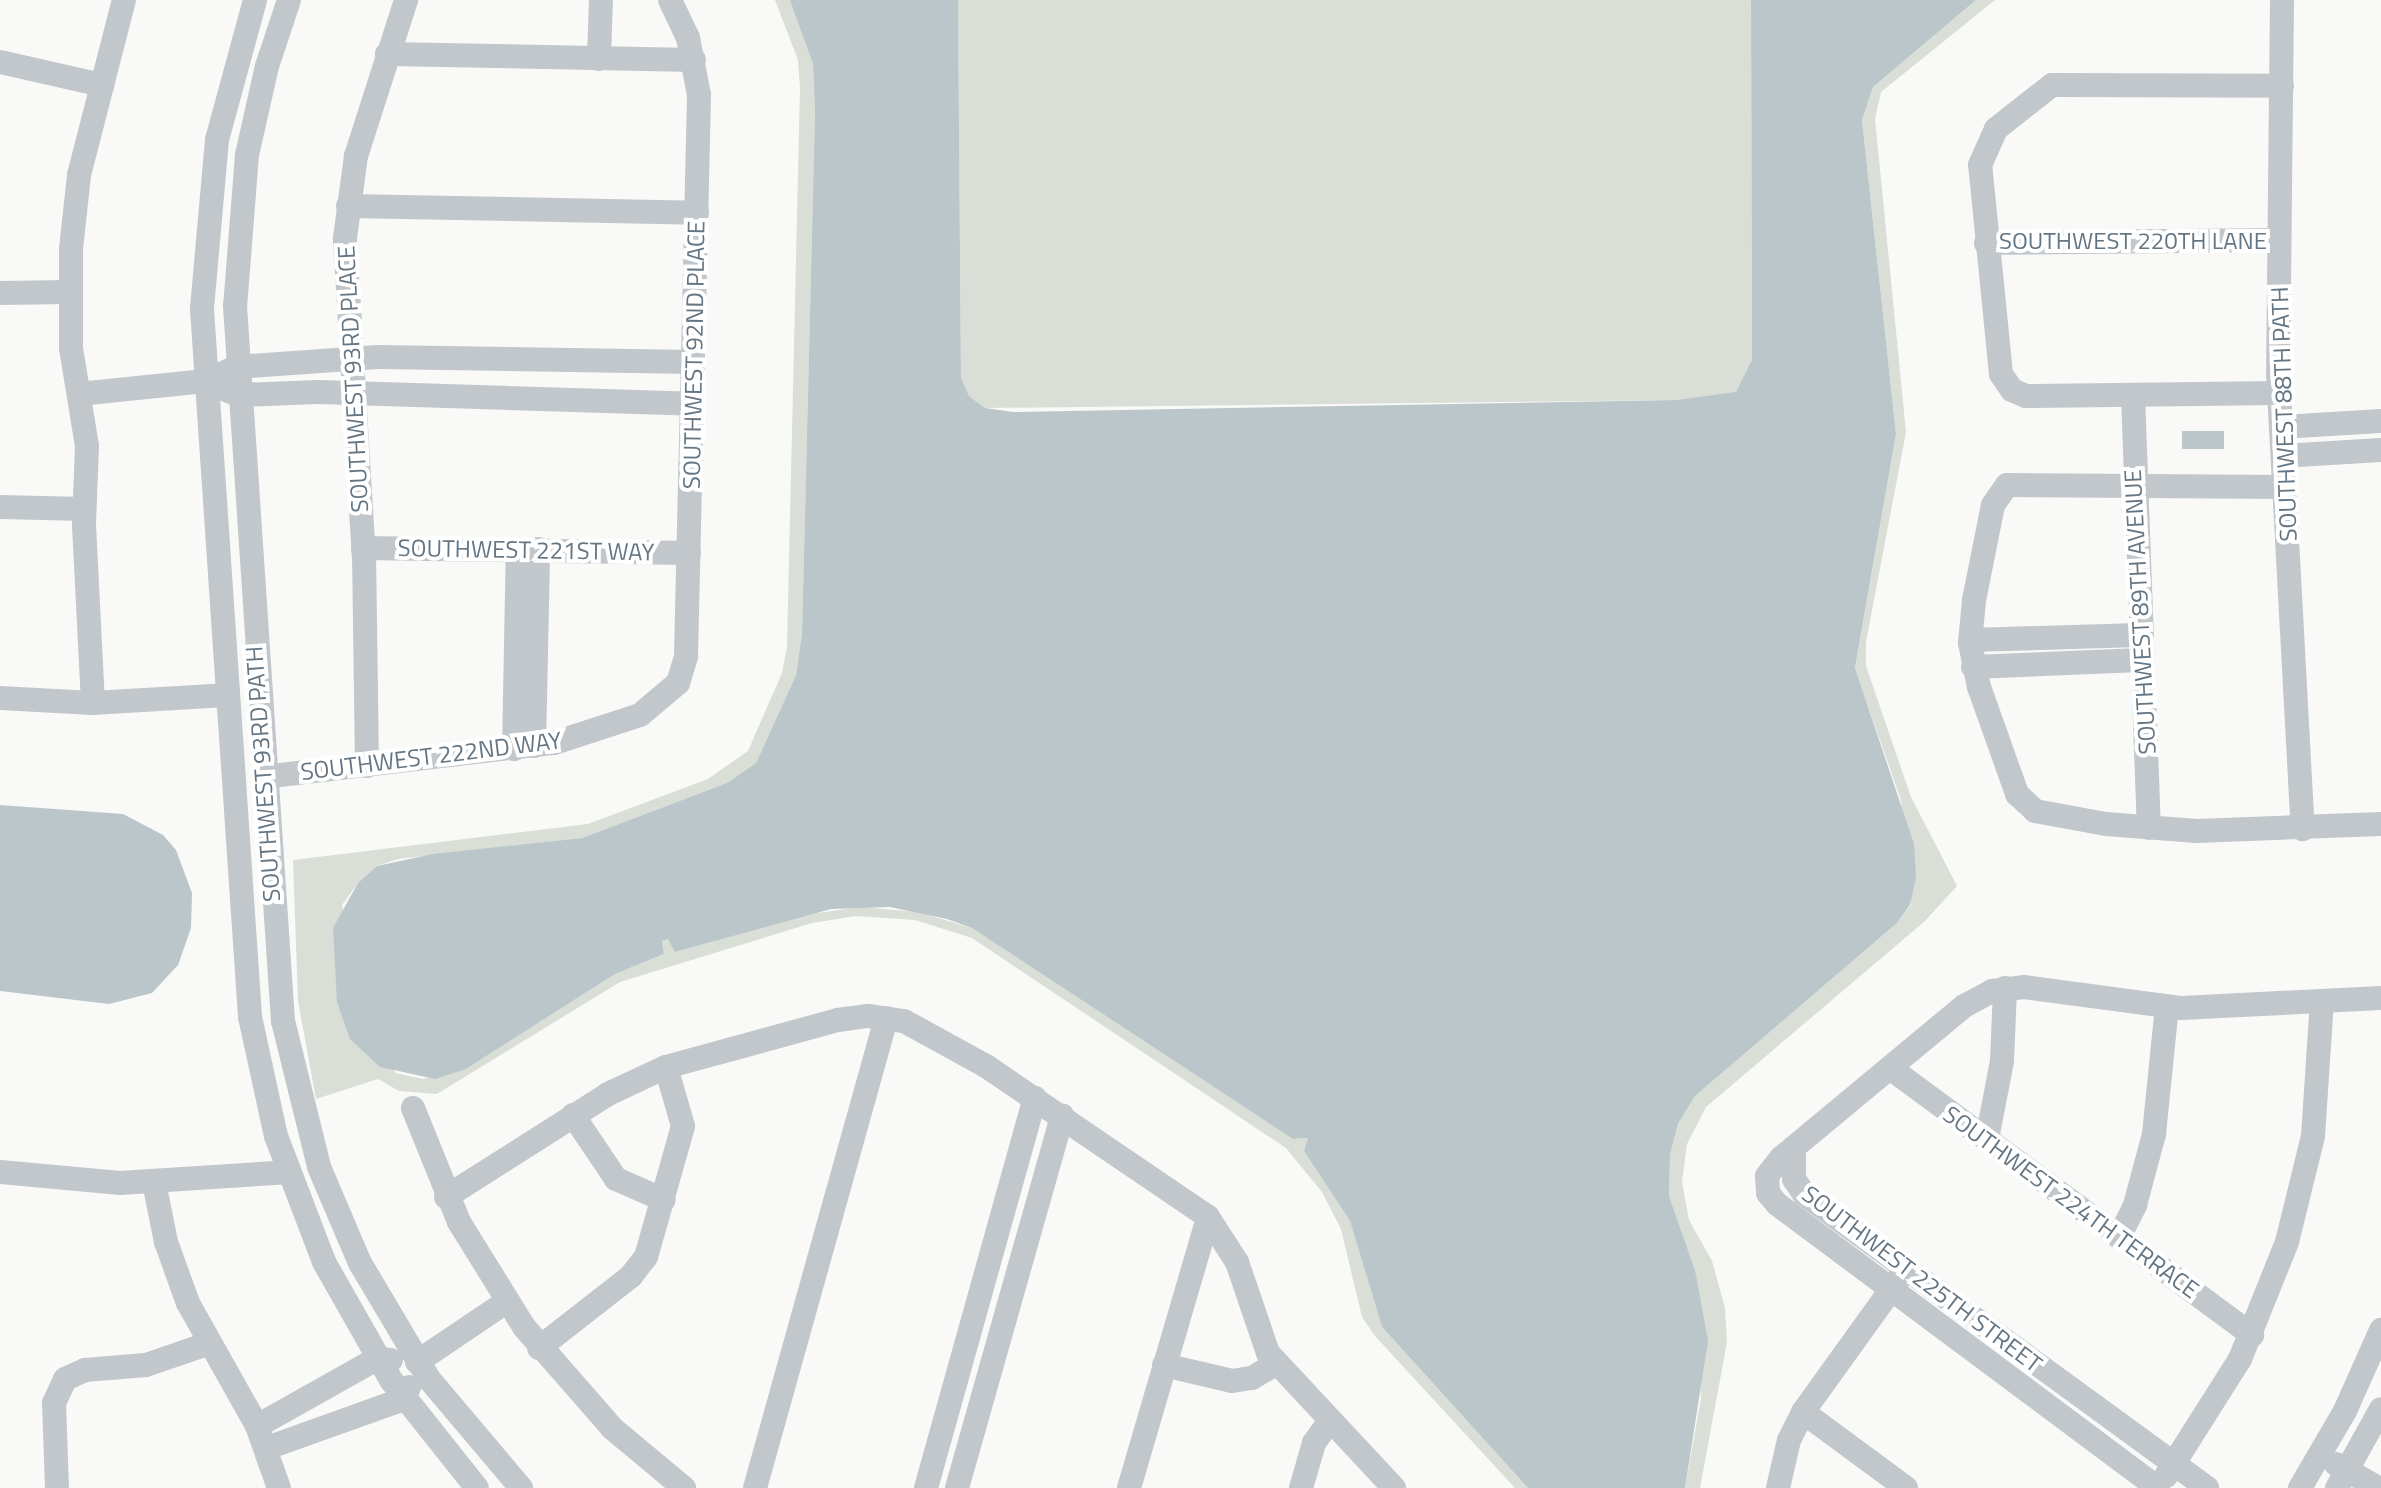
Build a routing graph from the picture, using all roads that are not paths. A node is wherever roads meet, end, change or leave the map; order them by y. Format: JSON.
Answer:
{"nodes":[{"id":1,"x":124,"y":0,"type":"edge"},
{"id":2,"x":255,"y":0,"type":"edge"},
{"id":3,"x":289,"y":0,"type":"edge"},
{"id":4,"x":406,"y":0,"type":"edge"},
{"id":5,"x":601,"y":0,"type":"edge"},
{"id":6,"x":670,"y":0,"type":"edge"},
{"id":7,"x":2282,"y":0,"type":"edge"},
{"id":8,"x":387,"y":54,"type":"junction"},
{"id":9,"x":599,"y":59,"type":"junction"},
{"id":10,"x":694,"y":60,"type":"junction"},
{"id":11,"x":0,"y":62,"type":"edge"},
{"id":12,"x":102,"y":85,"type":"junction"},
{"id":13,"x":2282,"y":86,"type":"junction"},
{"id":14,"x":348,"y":206,"type":"junction"},
{"id":15,"x":697,"y":213,"type":"junction"},
{"id":16,"x":2279,"y":240,"type":"junction"},
{"id":17,"x":1986,"y":243,"type":"junction"},
{"id":18,"x":70,"y":292,"type":"junction"},
{"id":19,"x":0,"y":293,"type":"edge"},
{"id":20,"x":352,"y":360,"type":"junction"},
{"id":21,"x":694,"y":362,"type":"junction"},
{"id":22,"x":236,"y":367,"type":"junction"},
{"id":23,"x":205,"y":381,"type":"junction"},
{"id":24,"x":2279,"y":393,"type":"junction"},
{"id":25,"x":79,"y":394,"type":"junction"},
{"id":26,"x":353,"y":394,"type":"junction"},
{"id":27,"x":239,"y":395,"type":"junction"},
{"id":28,"x":2133,"y":395,"type":"junction"},
{"id":29,"x":693,"y":404,"type":"junction"},
{"id":30,"x":2381,"y":421,"type":"edge"},
{"id":31,"x":2281,"y":427,"type":"junction"},
{"id":32,"x":2381,"y":450,"type":"edge"},
{"id":33,"x":2283,"y":456,"type":"junction"},
{"id":34,"x":2135,"y":484,"type":"junction"},
{"id":35,"x":2286,"y":487,"type":"junction"},
{"id":36,"x":0,"y":507,"type":"edge"},
{"id":37,"x":84,"y":509,"type":"junction"},
{"id":38,"x":363,"y":548,"type":"junction"},
{"id":39,"x":528,"y":549,"type":"junction"},
{"id":40,"x":689,"y":553,"type":"junction"},
{"id":41,"x":2139,"y":635,"type":"junction"},
{"id":42,"x":1971,"y":640,"type":"junction"},
{"id":43,"x":2141,"y":660,"type":"junction"},
{"id":44,"x":1973,"y":667,"type":"junction"},
{"id":45,"x":678,"y":683,"type":"joint"},
{"id":46,"x":226,"y":695,"type":"junction"},
{"id":47,"x":0,"y":698,"type":"edge"},
{"id":48,"x":93,"y":703,"type":"junction"},
{"id":49,"x":524,"y":748,"type":"junction"},
{"id":50,"x":367,"y":766,"type":"junction"},
{"id":51,"x":263,"y":777,"type":"junction"},
{"id":52,"x":2381,"y":824,"type":"edge"},
{"id":53,"x":2149,"y":828,"type":"junction"},
{"id":54,"x":2303,"y":829,"type":"junction"},
{"id":55,"x":2005,"y":988,"type":"junction"},
{"id":56,"x":2381,"y":998,"type":"edge"},
{"id":57,"x":2322,"y":1001,"type":"junction"},
{"id":58,"x":2167,"y":1007,"type":"junction"},
{"id":59,"x":886,"y":1018,"type":"junction"},
{"id":60,"x":666,"y":1067,"type":"junction"},
{"id":61,"x":1890,"y":1068,"type":"junction"},
{"id":62,"x":1035,"y":1098,"type":"junction"},
{"id":63,"x":413,"y":1108,"type":"dead end"},
{"id":64,"x":573,"y":1115,"type":"junction"},
{"id":65,"x":1062,"y":1116,"type":"junction"},
{"id":66,"x":1987,"y":1139,"type":"junction"},
{"id":67,"x":0,"y":1172,"type":"edge"},
{"id":68,"x":288,"y":1172,"type":"junction"},
{"id":69,"x":154,"y":1182,"type":"junction"},
{"id":70,"x":446,"y":1197,"type":"junction"},
{"id":71,"x":664,"y":1200,"type":"junction"},
{"id":72,"x":1208,"y":1217,"type":"junction"},
{"id":73,"x":2119,"y":1237,"type":"junction"},
{"id":74,"x":1899,"y":1278,"type":"junction"},
{"id":75,"x":506,"y":1302,"type":"junction"},
{"id":76,"x":2381,"y":1330,"type":"edge"},
{"id":77,"x":2252,"y":1335,"type":"junction"},
{"id":78,"x":207,"y":1344,"type":"junction"},
{"id":79,"x":539,"y":1348,"type":"junction"},
{"id":80,"x":378,"y":1358,"type":"junction"},
{"id":81,"x":417,"y":1362,"type":"junction"},
{"id":82,"x":1277,"y":1363,"type":"junction"},
{"id":83,"x":1164,"y":1365,"type":"junction"},
{"id":84,"x":404,"y":1399,"type":"junction"},
{"id":85,"x":2381,"y":1409,"type":"edge"},
{"id":86,"x":1803,"y":1412,"type":"junction"},
{"id":87,"x":1330,"y":1420,"type":"junction"},
{"id":88,"x":262,"y":1437,"type":"junction"},
{"id":89,"x":2326,"y":1444,"type":"junction"},
{"id":90,"x":2370,"y":1455,"type":"edge"},
{"id":91,"x":2174,"y":1464,"type":"junction"},
{"id":92,"x":2343,"y":1479,"type":"edge"},
{"id":93,"x":57,"y":1488,"type":"edge"},
{"id":94,"x":279,"y":1488,"type":"edge"},
{"id":95,"x":477,"y":1488,"type":"edge"},
{"id":96,"x":521,"y":1488,"type":"edge"},
{"id":97,"x":684,"y":1488,"type":"edge"},
{"id":98,"x":755,"y":1488,"type":"edge"},
{"id":99,"x":926,"y":1488,"type":"edge"},
{"id":100,"x":957,"y":1488,"type":"edge"},
{"id":101,"x":1129,"y":1488,"type":"edge"},
{"id":102,"x":1301,"y":1488,"type":"edge"},
{"id":103,"x":1394,"y":1488,"type":"edge"},
{"id":104,"x":1778,"y":1488,"type":"edge"},
{"id":105,"x":1906,"y":1488,"type":"edge"},
{"id":106,"x":2157,"y":1488,"type":"edge"},
{"id":107,"x":2207,"y":1488,"type":"edge"},
{"id":108,"x":2300,"y":1488,"type":"edge"},
{"id":109,"x":2378,"y":1488,"type":"edge"}],
"edges":[{"from":1,"to":12,"type":"street"},
{"from":2,"to":23,"type":"street","name":"SOUTHWEST 93RD PATH"},
{"from":3,"to":22,"type":"street","name":"SOUTHWEST 93RD PATH"},
{"from":4,"to":8,"type":"street","name":"SOUTHWEST 93RD PLACE"},
{"from":5,"to":9,"type":"street"},
{"from":6,"to":10,"type":"street","name":"SOUTHWEST 92ND PLACE"},
{"from":7,"to":13,"type":"street","name":"SOUTHWEST 88TH PATH"},
{"from":8,"to":9,"type":"street"},
{"from":8,"to":14,"type":"street","name":"SOUTHWEST 93RD PLACE"},
{"from":9,"to":10,"type":"street"},
{"from":10,"to":15,"type":"street","name":"SOUTHWEST 92ND PLACE"},
{"from":11,"to":12,"type":"street"},
{"from":12,"to":18,"type":"street"},
{"from":13,"to":16,"type":"street","name":"SOUTHWEST 88TH PATH"},
{"from":13,"to":17,"type":"street"},
{"from":14,"to":15,"type":"street"},
{"from":14,"to":20,"type":"street","name":"SOUTHWEST 93RD PLACE"},
{"from":15,"to":21,"type":"street","name":"SOUTHWEST 92ND PLACE"},
{"from":16,"to":17,"type":"street","name":"SOUTHWEST 220TH LANE"},
{"from":16,"to":24,"type":"street","name":"SOUTHWEST 88TH PATH"},
{"from":17,"to":28,"type":"street"},
{"from":18,"to":19,"type":"street"},
{"from":18,"to":25,"type":"street"},
{"from":20,"to":21,"type":"street"},
{"from":20,"to":22,"type":"street"},
{"from":20,"to":26,"type":"street","name":"SOUTHWEST 93RD PLACE"},
{"from":21,"to":29,"type":"street","name":"SOUTHWEST 92ND PLACE"},
{"from":22,"to":23,"type":"street"},
{"from":22,"to":27,"type":"street","name":"SOUTHWEST 93RD PATH"},
{"from":23,"to":25,"type":"street"},
{"from":23,"to":27,"type":"street"},
{"from":23,"to":46,"type":"street","name":"SOUTHWEST 93RD PATH"},
{"from":24,"to":28,"type":"street"},
{"from":24,"to":31,"type":"street","name":"SOUTHWEST 88TH PATH"},
{"from":25,"to":37,"type":"street"},
{"from":26,"to":27,"type":"street"},
{"from":26,"to":29,"type":"street"},
{"from":26,"to":38,"type":"street","name":"SOUTHWEST 93RD PLACE"},
{"from":27,"to":51,"type":"street","name":"SOUTHWEST 93RD PATH"},
{"from":28,"to":34,"type":"street","name":"SOUTHWEST 89TH AVENUE"},
{"from":29,"to":40,"type":"street","name":"SOUTHWEST 92ND PLACE"},
{"from":30,"to":31,"type":"street"},
{"from":31,"to":33,"type":"street","name":"SOUTHWEST 88TH PATH"},
{"from":32,"to":33,"type":"street"},
{"from":33,"to":35,"type":"street","name":"SOUTHWEST 88TH PATH"},
{"from":34,"to":35,"type":"street"},
{"from":34,"to":41,"type":"street","name":"SOUTHWEST 89TH AVENUE"},
{"from":34,"to":42,"type":"street"},
{"from":35,"to":54,"type":"street","name":"SOUTHWEST 88TH PATH"},
{"from":36,"to":37,"type":"street"},
{"from":37,"to":48,"type":"street"},
{"from":38,"to":39,"type":"street","name":"SOUTHWEST 221ST WAY"},
{"from":38,"to":50,"type":"street","name":"SOUTHWEST 93RD PLACE"},
{"from":39,"to":40,"type":"street","name":"SOUTHWEST 221ST WAY"},
{"from":39,"to":49,"type":"street"},
{"from":40,"to":45,"type":"street","name":"SOUTHWEST 92ND PLACE"},
{"from":41,"to":42,"type":"street"},
{"from":41,"to":43,"type":"street","name":"SOUTHWEST 89TH AVENUE"},
{"from":42,"to":44,"type":"street"},
{"from":43,"to":44,"type":"street"},
{"from":43,"to":53,"type":"street","name":"SOUTHWEST 89TH AVENUE"},
{"from":44,"to":53,"type":"street"},
{"from":45,"to":49,"type":"street","name":"SOUTHWEST 222ND WAY"},
{"from":46,"to":48,"type":"street"},
{"from":46,"to":68,"type":"street","name":"SOUTHWEST 93RD PATH"},
{"from":47,"to":48,"type":"street"},
{"from":49,"to":50,"type":"street","name":"SOUTHWEST 222ND WAY"},
{"from":50,"to":51,"type":"street","name":"SOUTHWEST 222ND WAY"},
{"from":51,"to":81,"type":"street","name":"SOUTHWEST 93RD PATH"},
{"from":52,"to":54,"type":"street"},
{"from":53,"to":54,"type":"street"},
{"from":55,"to":58,"type":"street"},
{"from":55,"to":61,"type":"street"},
{"from":55,"to":66,"type":"street"},
{"from":56,"to":57,"type":"street"},
{"from":57,"to":58,"type":"street"},
{"from":57,"to":77,"type":"street"},
{"from":58,"to":73,"type":"street"},
{"from":59,"to":60,"type":"street"},
{"from":59,"to":62,"type":"street"},
{"from":59,"to":98,"type":"street"},
{"from":60,"to":64,"type":"street"},
{"from":60,"to":71,"type":"street"},
{"from":61,"to":66,"type":"street","name":"SOUTHWEST 224TH TERRACE"},
{"from":61,"to":74,"type":"street","name":"SOUTHWEST 225TH STREET"},
{"from":62,"to":65,"type":"street"},
{"from":62,"to":99,"type":"street"},
{"from":63,"to":70,"type":"street"},
{"from":64,"to":70,"type":"street"},
{"from":64,"to":71,"type":"street"},
{"from":65,"to":72,"type":"street"},
{"from":65,"to":100,"type":"street"},
{"from":66,"to":73,"type":"street","name":"SOUTHWEST 224TH TERRACE"},
{"from":67,"to":69,"type":"street"},
{"from":68,"to":69,"type":"street"},
{"from":68,"to":80,"type":"street","name":"SOUTHWEST 93RD PATH"},
{"from":69,"to":78,"type":"street"},
{"from":70,"to":75,"type":"street"},
{"from":71,"to":79,"type":"street"},
{"from":72,"to":82,"type":"street"},
{"from":72,"to":83,"type":"street"},
{"from":73,"to":77,"type":"street","name":"SOUTHWEST 224TH TERRACE"},
{"from":74,"to":86,"type":"street"},
{"from":74,"to":91,"type":"street","name":"SOUTHWEST 225TH STREET"},
{"from":74,"to":106,"type":"street","name":"SOUTHWEST 225TH STREET"},
{"from":75,"to":79,"type":"street"},
{"from":75,"to":81,"type":"street"},
{"from":76,"to":89,"type":"street"},
{"from":77,"to":91,"type":"street"},
{"from":78,"to":88,"type":"street"},
{"from":78,"to":93,"type":"street"},
{"from":79,"to":97,"type":"street"},
{"from":80,"to":81,"type":"street"},
{"from":80,"to":84,"type":"street","name":"SOUTHWEST 93RD PATH"},
{"from":80,"to":88,"type":"street"},
{"from":81,"to":84,"type":"street"},
{"from":81,"to":96,"type":"street","name":"SOUTHWEST 93RD PATH"},
{"from":82,"to":83,"type":"street"},
{"from":82,"to":87,"type":"street"},
{"from":83,"to":101,"type":"street"},
{"from":84,"to":88,"type":"street"},
{"from":84,"to":95,"type":"street","name":"SOUTHWEST 93RD PATH"},
{"from":85,"to":90,"type":"street"},
{"from":86,"to":104,"type":"street"},
{"from":86,"to":105,"type":"street"},
{"from":87,"to":102,"type":"street"},
{"from":87,"to":103,"type":"street"},
{"from":88,"to":94,"type":"street"},
{"from":89,"to":90,"type":"street"},
{"from":89,"to":92,"type":"street"},
{"from":89,"to":108,"type":"street"},
{"from":90,"to":92,"type":"street"},
{"from":91,"to":106,"type":"street"},
{"from":91,"to":107,"type":"street","name":"SOUTHWEST 225TH STREET"},
{"from":92,"to":109,"type":"street"}]}
